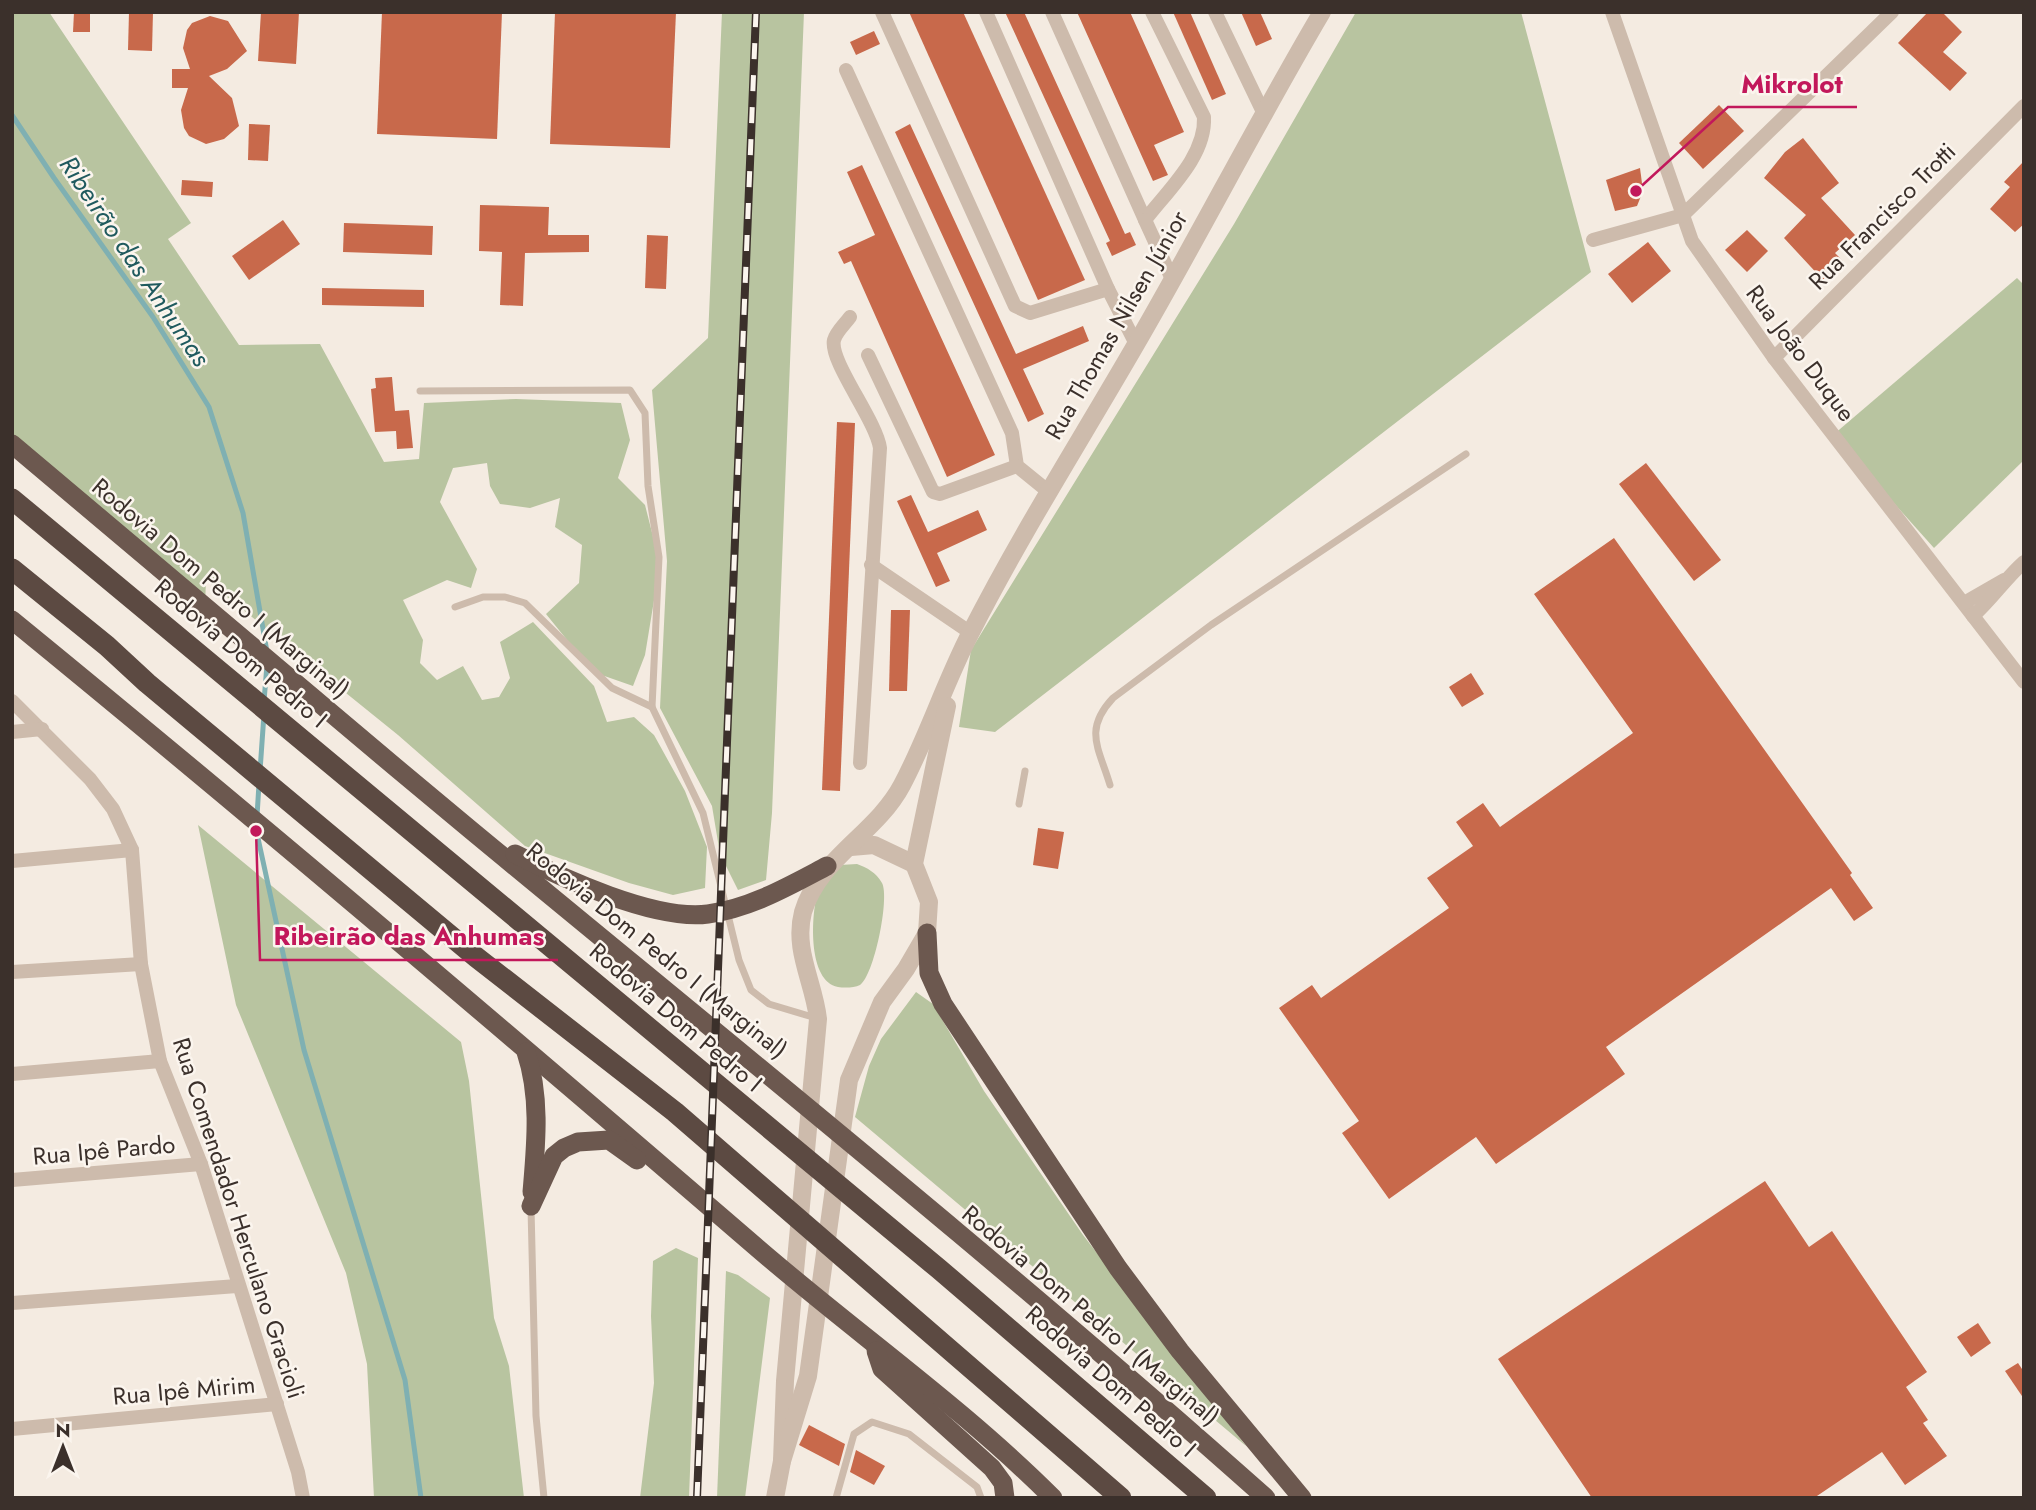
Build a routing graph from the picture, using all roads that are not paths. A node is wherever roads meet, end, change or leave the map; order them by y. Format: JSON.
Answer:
{"nodes":[{"id":1,"x":882,"y":12,"type":"edge"},
{"id":2,"x":986,"y":12,"type":"edge"},
{"id":3,"x":1052,"y":12,"type":"edge"},
{"id":4,"x":1152,"y":12,"type":"edge"},
{"id":5,"x":1215,"y":12,"type":"edge"},
{"id":6,"x":1322,"y":12,"type":"edge"},
{"id":7,"x":1612,"y":12,"type":"edge"},
{"id":8,"x":1892,"y":12,"type":"edge"},
{"id":9,"x":846,"y":70,"type":"dead end"},
{"id":10,"x":2024,"y":106,"type":"edge"},
{"id":11,"x":1263,"y":112,"type":"junction"},
{"id":12,"x":1683,"y":215,"type":"junction"},
{"id":13,"x":1145,"y":220,"type":"junction"},
{"id":14,"x":1593,"y":240,"type":"dead end"},
{"id":15,"x":1172,"y":279,"type":"junction"},
{"id":16,"x":1108,"y":289,"type":"junction"},
{"id":17,"x":850,"y":317,"type":"dead end"},
{"id":18,"x":1136,"y":344,"type":"junction"},
{"id":19,"x":868,"y":355,"type":"dead end"},
{"id":20,"x":1774,"y":358,"type":"junction"},
{"id":21,"x":420,"y":391,"type":"dead end"},
{"id":22,"x":12,"y":444,"type":"edge"},
{"id":23,"x":1466,"y":454,"type":"dead end"},
{"id":24,"x":1017,"y":466,"type":"junction"},
{"id":25,"x":1049,"y":492,"type":"junction"},
{"id":26,"x":12,"y":499,"type":"edge"},
{"id":27,"x":2024,"y":562,"type":"edge"},
{"id":28,"x":871,"y":565,"type":"junction"},
{"id":29,"x":12,"y":569,"type":"edge"},
{"id":30,"x":2004,"y":580,"type":"junction"},
{"id":31,"x":1964,"y":603,"type":"junction"},
{"id":32,"x":454,"y":607,"type":"dead end"},
{"id":33,"x":1973,"y":616,"type":"junction"},
{"id":34,"x":12,"y":620,"type":"edge"},
{"id":35,"x":971,"y":633,"type":"junction"},
{"id":36,"x":956,"y":664,"type":"junction"},
{"id":37,"x":2024,"y":682,"type":"edge"},
{"id":38,"x":12,"y":701,"type":"edge"},
{"id":39,"x":652,"y":707,"type":"junction"},
{"id":40,"x":42,"y":729,"type":"junction"},
{"id":41,"x":12,"y":732,"type":"edge"},
{"id":42,"x":936,"y":753,"type":"junction"},
{"id":43,"x":916,"y":759,"type":"junction"},
{"id":44,"x":860,"y":763,"type":"dead end"},
{"id":45,"x":1026,"y":771,"type":"dead end"},
{"id":46,"x":1110,"y":785,"type":"dead end"},
{"id":47,"x":1019,"y":804,"type":"dead end"},
{"id":48,"x":476,"y":834,"type":"junction"},
{"id":49,"x":851,"y":847,"type":"junction"},
{"id":50,"x":132,"y":850,"type":"junction"},
{"id":51,"x":12,"y":861,"type":"edge"},
{"id":52,"x":914,"y":864,"type":"junction"},
{"id":53,"x":827,"y":866,"type":"junction"},
{"id":54,"x":927,"y":933,"type":"junction"},
{"id":55,"x":141,"y":964,"type":"junction"},
{"id":56,"x":12,"y":972,"type":"edge"},
{"id":57,"x":818,"y":1019,"type":"junction"},
{"id":58,"x":526,"y":1051,"type":"junction"},
{"id":59,"x":160,"y":1061,"type":"junction"},
{"id":60,"x":12,"y":1074,"type":"edge"},
{"id":61,"x":201,"y":1164,"type":"junction"},
{"id":62,"x":675,"y":1178,"type":"junction"},
{"id":63,"x":12,"y":1180,"type":"edge"},
{"id":64,"x":531,"y":1206,"type":"junction"},
{"id":65,"x":237,"y":1286,"type":"junction"},
{"id":66,"x":12,"y":1303,"type":"edge"},
{"id":67,"x":875,"y":1346,"type":"junction"},
{"id":68,"x":277,"y":1404,"type":"junction"},
{"id":69,"x":12,"y":1429,"type":"edge"},
{"id":70,"x":782,"y":1461,"type":"junction"},
{"id":71,"x":303,"y":1498,"type":"edge"},
{"id":72,"x":544,"y":1498,"type":"edge"},
{"id":73,"x":775,"y":1498,"type":"edge"},
{"id":74,"x":836,"y":1498,"type":"edge"},
{"id":75,"x":982,"y":1498,"type":"edge"},
{"id":76,"x":1005,"y":1498,"type":"edge"},
{"id":77,"x":1053,"y":1498,"type":"edge"},
{"id":78,"x":1121,"y":1498,"type":"edge"},
{"id":79,"x":1206,"y":1498,"type":"edge"},
{"id":80,"x":1266,"y":1498,"type":"edge"},
{"id":81,"x":1302,"y":1498,"type":"edge"}],
"edges":[{"from":1,"to":16,"type":"street"},
{"from":2,"to":16,"type":"street"},
{"from":3,"to":13,"type":"street"},
{"from":4,"to":13,"type":"street"},
{"from":5,"to":11,"type":"street"},
{"from":6,"to":11,"type":"street","name":"Rua Thomas Nilsen Júnior"},
{"from":7,"to":12,"type":"street","name":"Rua João Duque"},
{"from":8,"to":12,"type":"street"},
{"from":9,"to":24,"type":"street"},
{"from":10,"to":20,"type":"street","name":"Rua Francisco Trotti"},
{"from":11,"to":15,"type":"street","name":"Rua Thomas Nilsen Júnior"},
{"from":12,"to":14,"type":"street"},
{"from":12,"to":20,"type":"street","name":"Rua João Duque"},
{"from":13,"to":15,"type":"street"},
{"from":15,"to":18,"type":"street","name":"Rua Thomas Nilsen Júnior"},
{"from":16,"to":18,"type":"street"},
{"from":17,"to":28,"type":"street"},
{"from":18,"to":25,"type":"street","name":"Rua Thomas Nilsen Júnior"},
{"from":19,"to":24,"type":"street"},
{"from":20,"to":31,"type":"street","name":"Rua João Duque"},
{"from":21,"to":39,"type":"lane"},
{"from":22,"to":48,"type":"highway","name":"Rodovia Dom Pedro I (Marginal)"},
{"from":23,"to":46,"type":"lane"},
{"from":24,"to":25,"type":"street"},
{"from":25,"to":35,"type":"street","name":"Rua Thomas Nilsen Júnior"},
{"from":26,"to":79,"type":"highway","name":"Rodovia Dom Pedro I"},
{"from":27,"to":30,"type":"street"},
{"from":28,"to":35,"type":"street"},
{"from":28,"to":44,"type":"street"},
{"from":29,"to":78,"type":"highway"},
{"from":30,"to":31,"type":"street"},
{"from":30,"to":33,"type":"street"},
{"from":31,"to":33,"type":"street","name":"Rua João Duque"},
{"from":32,"to":39,"type":"lane"},
{"from":33,"to":37,"type":"street","name":"Rua João Duque"},
{"from":34,"to":58,"type":"highway"},
{"from":35,"to":36,"type":"street","name":"Rua Thomas Nilsen Júnior"},
{"from":36,"to":42,"type":"street","name":"Rua Thomas Nilsen Júnior"},
{"from":36,"to":43,"type":"street","name":"Rua Thomas Nilsen Júnior"},
{"from":38,"to":40,"type":"street","name":"Rua Comendador Herculano Gracioli"},
{"from":39,"to":57,"type":"lane"},
{"from":40,"to":41,"type":"street"},
{"from":40,"to":50,"type":"street","name":"Rua Comendador Herculano Gracioli"},
{"from":42,"to":43,"type":"lane"},
{"from":42,"to":52,"type":"street","name":"Rua Thomas Nilsen Júnior"},
{"from":43,"to":49,"type":"street","name":"Rua Thomas Nilsen Júnior"},
{"from":45,"to":47,"type":"lane"},
{"from":48,"to":53,"type":"highway"},
{"from":48,"to":80,"type":"highway","name":"Rodovia Dom Pedro I (Marginal)"},
{"from":49,"to":52,"type":"street"},
{"from":49,"to":53,"type":"street","name":"Rua Thomas Nilsen Júnior"},
{"from":50,"to":51,"type":"street"},
{"from":50,"to":55,"type":"street","name":"Rua Comendador Herculano Gracioli"},
{"from":52,"to":54,"type":"street"},
{"from":53,"to":57,"type":"street","name":"Rua Thomas Nilsen Júnior"},
{"from":54,"to":70,"type":"street"},
{"from":54,"to":81,"type":"highway"},
{"from":55,"to":56,"type":"street"},
{"from":55,"to":59,"type":"street","name":"Rua Comendador Herculano Gracioli"},
{"from":57,"to":70,"type":"street","name":"Rua Thomas Nilsen Júnior"},
{"from":58,"to":62,"type":"highway"},
{"from":58,"to":64,"type":"highway"},
{"from":59,"to":60,"type":"street"},
{"from":59,"to":61,"type":"street","name":"Rua Comendador Herculano Gracioli"},
{"from":61,"to":63,"type":"street","name":"Rua Ipê Pardo"},
{"from":61,"to":65,"type":"street","name":"Rua Comendador Herculano Gracioli"},
{"from":62,"to":64,"type":"highway"},
{"from":62,"to":67,"type":"highway"},
{"from":64,"to":72,"type":"lane"},
{"from":65,"to":66,"type":"street"},
{"from":65,"to":68,"type":"street","name":"Rua Comendador Herculano Gracioli"},
{"from":67,"to":76,"type":"highway"},
{"from":67,"to":77,"type":"highway"},
{"from":68,"to":69,"type":"street","name":"Rua Ipê Mirim"},
{"from":68,"to":71,"type":"street","name":"Rua Comendador Herculano Gracioli"},
{"from":70,"to":73,"type":"street"},
{"from":74,"to":75,"type":"lane"}]}
